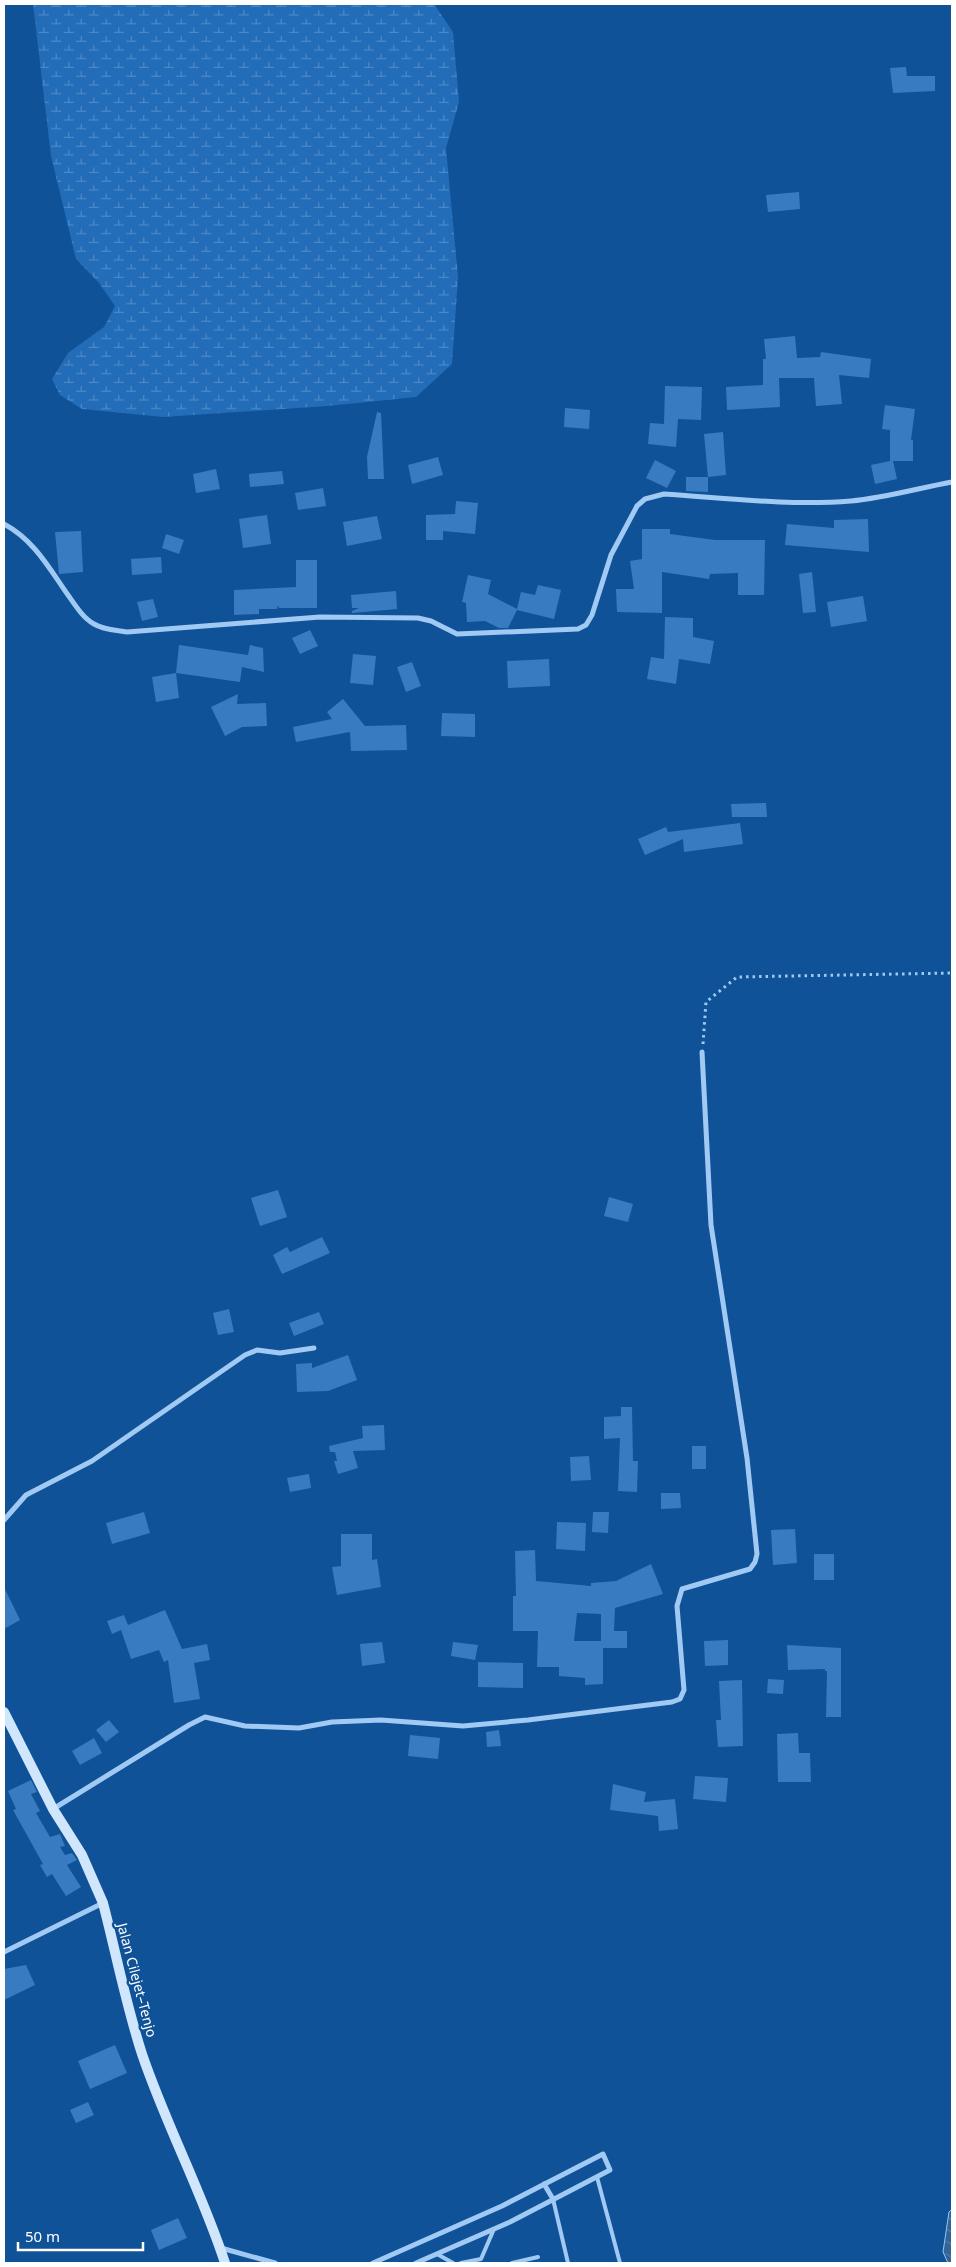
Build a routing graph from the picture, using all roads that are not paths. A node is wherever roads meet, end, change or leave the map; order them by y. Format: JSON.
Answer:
{"nodes":[{"id":1,"x":952,"y":482,"type":"edge"},
{"id":2,"x":4,"y":524,"type":"edge"},
{"id":3,"x":702,"y":1052,"type":"road end"},
{"id":4,"x":314,"y":1348,"type":"dead end"},
{"id":5,"x":4,"y":1520,"type":"edge"},
{"id":6,"x":4,"y":1712,"type":"edge"},
{"id":7,"x":53,"y":1809,"type":"junction"},
{"id":8,"x":103,"y":1903,"type":"junction"},
{"id":9,"x":4,"y":1952,"type":"edge"},
{"id":10,"x":597,"y":2177,"type":"junction"},
{"id":11,"x":544,"y":2184,"type":"junction"},
{"id":12,"x":553,"y":2199,"type":"junction"},
{"id":13,"x":495,"y":2228,"type":"junction"},
{"id":14,"x":220,"y":2248,"type":"junction"},
{"id":15,"x":437,"y":2254,"type":"junction"},
{"id":16,"x":538,"y":2256,"type":"dead end"},
{"id":17,"x":481,"y":2261,"type":"edge"},
{"id":18,"x":225,"y":2263,"type":"edge"},
{"id":19,"x":275,"y":2263,"type":"edge"},
{"id":20,"x":373,"y":2263,"type":"edge"},
{"id":21,"x":416,"y":2263,"type":"edge"},
{"id":22,"x":453,"y":2263,"type":"edge"},
{"id":23,"x":461,"y":2263,"type":"edge"},
{"id":24,"x":512,"y":2263,"type":"edge"},
{"id":25,"x":568,"y":2263,"type":"edge"},
{"id":26,"x":620,"y":2263,"type":"edge"}],
"edges":[{"from":1,"to":2,"type":"street"},
{"from":3,"to":7,"type":"street"},
{"from":4,"to":5,"type":"street"},
{"from":6,"to":7,"type":"main road","name":"Jalan Cilejet–Tenjo"},
{"from":7,"to":8,"type":"main road","name":"Jalan Cilejet–Tenjo"},
{"from":8,"to":9,"type":"street"},
{"from":8,"to":14,"type":"main road","name":"Jalan Cilejet–Tenjo"},
{"from":10,"to":11,"type":"street"},
{"from":10,"to":12,"type":"street"},
{"from":10,"to":26,"type":"lane"},
{"from":11,"to":12,"type":"street"},
{"from":11,"to":20,"type":"street"},
{"from":12,"to":13,"type":"street"},
{"from":12,"to":25,"type":"lane"},
{"from":13,"to":15,"type":"street"},
{"from":13,"to":17,"type":"lane"},
{"from":14,"to":18,"type":"main road","name":"Jalan Cilejet–Tenjo"},
{"from":14,"to":19,"type":"street"},
{"from":15,"to":21,"type":"street"},
{"from":15,"to":22,"type":"lane"},
{"from":16,"to":24,"type":"lane"},
{"from":17,"to":23,"type":"lane"}]}
